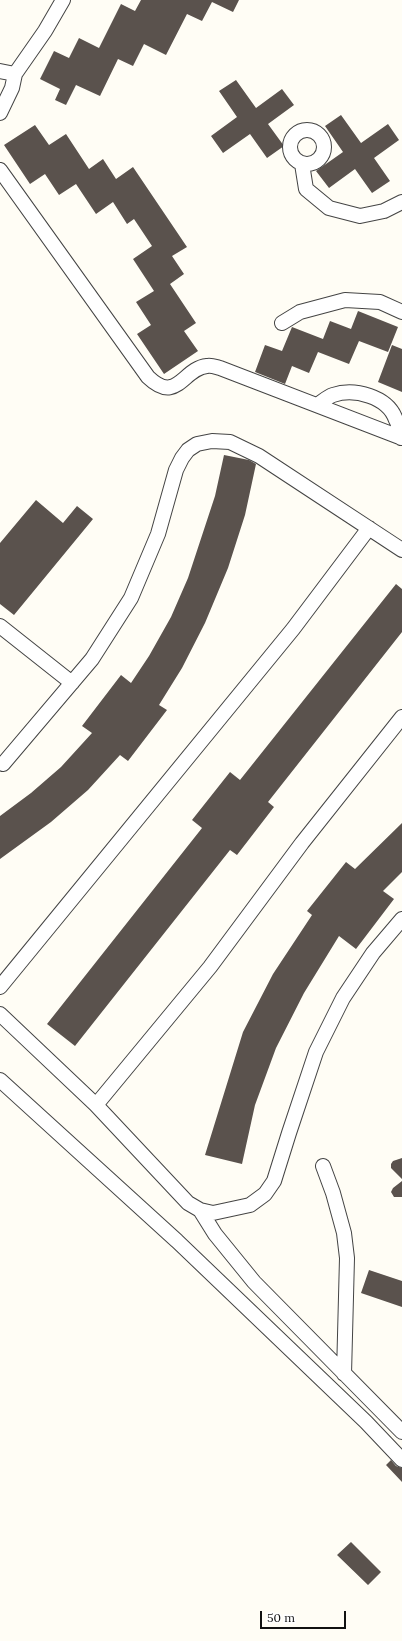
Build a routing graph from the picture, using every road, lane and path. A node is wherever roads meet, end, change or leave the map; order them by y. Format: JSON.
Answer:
{"nodes":[{"id":1,"x":63,"y":0,"type":"edge"},
{"id":2,"x":0,"y":71,"type":"edge"},
{"id":3,"x":15,"y":74,"type":"junction"},
{"id":4,"x":0,"y":113,"type":"edge"},
{"id":5,"x":302,"y":164,"type":"dead end"},
{"id":6,"x":0,"y":170,"type":"edge"},
{"id":7,"x":402,"y":202,"type":"edge"},
{"id":8,"x":402,"y":312,"type":"edge"},
{"id":9,"x":282,"y":323,"type":"dead end"},
{"id":10,"x":317,"y":406,"type":"junction"},
{"id":11,"x":401,"y":438,"type":"edge"},
{"id":12,"x":369,"y":528,"type":"junction"},
{"id":13,"x":402,"y":550,"type":"edge"},
{"id":14,"x":0,"y":626,"type":"edge"},
{"id":15,"x":72,"y":683,"type":"junction"},
{"id":16,"x":402,"y":717,"type":"edge"},
{"id":17,"x":3,"y":764,"type":"dead end"},
{"id":18,"x":402,"y":919,"type":"edge"},
{"id":19,"x":0,"y":987,"type":"edge"},
{"id":20,"x":0,"y":1014,"type":"edge"},
{"id":21,"x":0,"y":1080,"type":"edge"},
{"id":22,"x":96,"y":1105,"type":"junction"},
{"id":23,"x":323,"y":1166,"type":"dead end"},
{"id":24,"x":200,"y":1210,"type":"junction"},
{"id":25,"x":344,"y":1374,"type":"junction"},
{"id":26,"x":402,"y":1432,"type":"edge"},
{"id":27,"x":402,"y":1460,"type":"edge"}],
"edges":[{"from":1,"to":3,"type":"street"},
{"from":2,"to":3,"type":"street"},
{"from":3,"to":4,"type":"street"},
{"from":5,"to":7,"type":"street"},
{"from":6,"to":10,"type":"street"},
{"from":8,"to":9,"type":"street"},
{"from":10,"to":11,"type":"street"},
{"from":10,"to":11,"type":"street"},
{"from":12,"to":13,"type":"street"},
{"from":12,"to":15,"type":"street"},
{"from":12,"to":19,"type":"street"},
{"from":14,"to":15,"type":"street"},
{"from":15,"to":17,"type":"street"},
{"from":16,"to":22,"type":"street"},
{"from":18,"to":24,"type":"street"},
{"from":20,"to":22,"type":"street"},
{"from":21,"to":27,"type":"street"},
{"from":22,"to":24,"type":"street"},
{"from":23,"to":25,"type":"street"},
{"from":24,"to":25,"type":"street"},
{"from":25,"to":26,"type":"street"}]}
